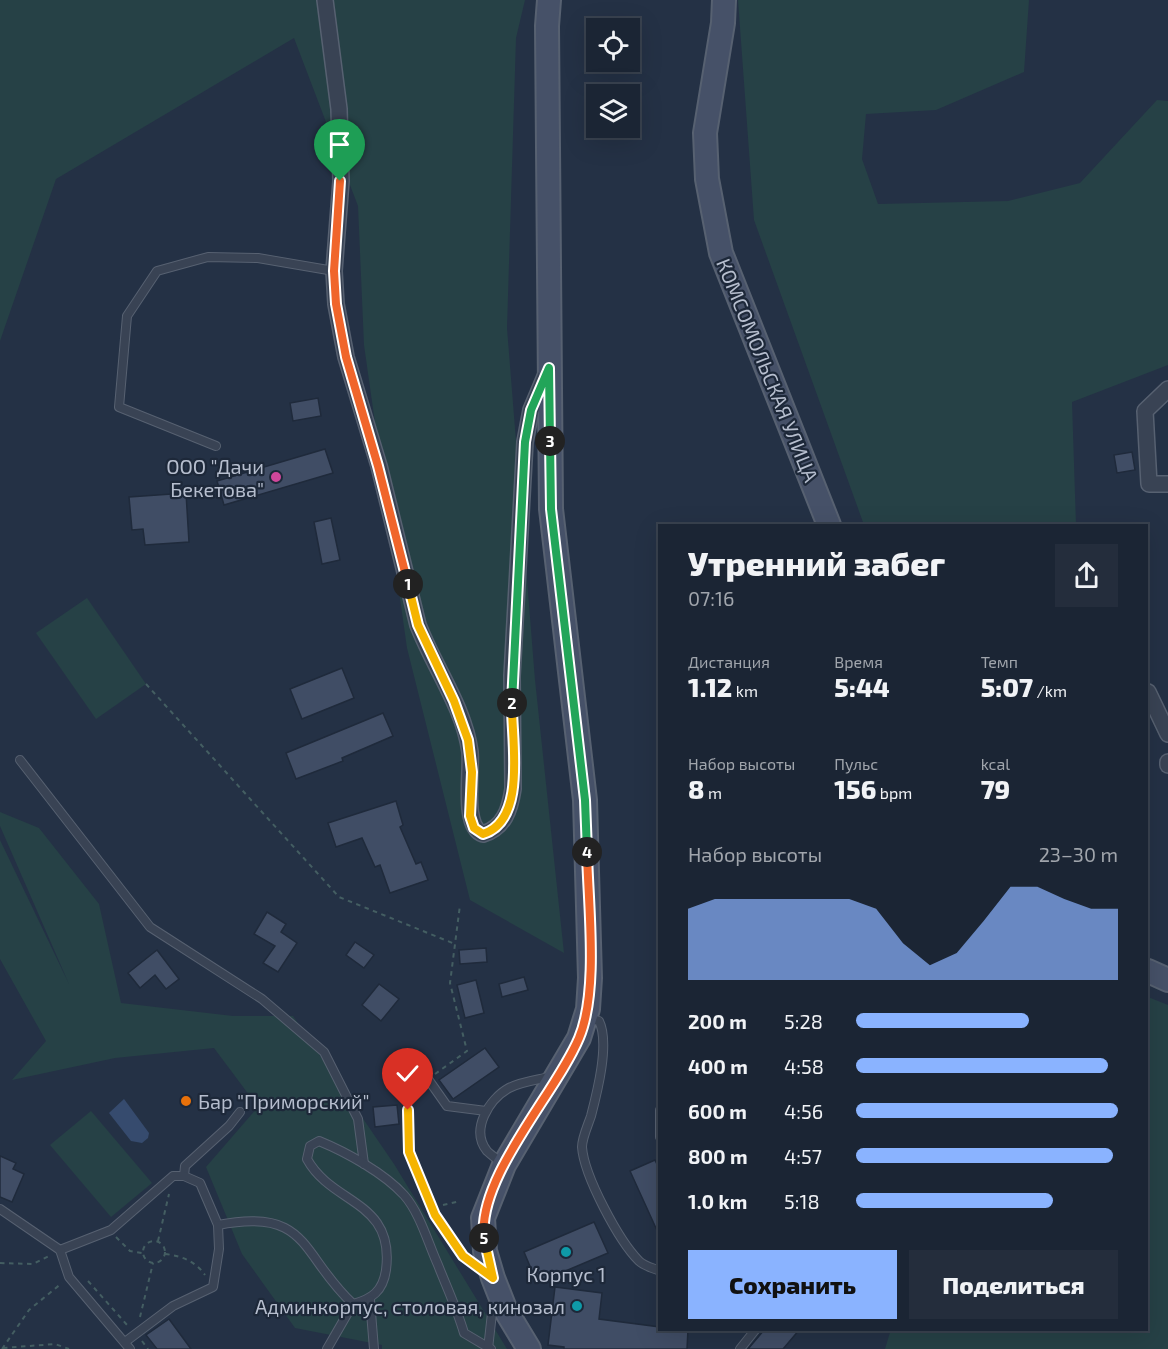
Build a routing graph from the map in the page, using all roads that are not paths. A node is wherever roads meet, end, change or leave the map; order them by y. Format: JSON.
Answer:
{"nodes":[{"id":1,"x":325,"y":0,"type":"edge"},
{"id":2,"x":549,"y":0,"type":"edge"},
{"id":3,"x":724,"y":0,"type":"edge"},
{"id":4,"x":334,"y":271,"type":"junction"},
{"id":5,"x":549,"y":368,"type":"junction"},
{"id":6,"x":1168,"y":390,"type":"edge"},
{"id":7,"x":216,"y":446,"type":"dead end"},
{"id":8,"x":1168,"y":484,"type":"edge"},
{"id":9,"x":829,"y":524,"type":"edge"},
{"id":10,"x":1148,"y":692,"type":"edge"},
{"id":11,"x":1168,"y":734,"type":"edge"},
{"id":12,"x":20,"y":760,"type":"dead end"},
{"id":13,"x":1148,"y":970,"type":"edge"},
{"id":14,"x":1168,"y":980,"type":"edge"},
{"id":15,"x":585,"y":1018,"type":"junction"},
{"id":16,"x":556,"y":1076,"type":"junction"},
{"id":17,"x":428,"y":1079,"type":"road end"},
{"id":18,"x":408,"y":1110,"type":"dead end"},
{"id":19,"x":486,"y":1111,"type":"junction"},
{"id":20,"x":240,"y":1112,"type":"dead end"},
{"id":21,"x":364,"y":1164,"type":"junction"},
{"id":22,"x":504,"y":1165,"type":"junction"},
{"id":23,"x":184,"y":1176,"type":"junction"},
{"id":24,"x":0,"y":1209,"type":"edge"},
{"id":25,"x":218,"y":1225,"type":"junction"},
{"id":26,"x":60,"y":1250,"type":"junction"},
{"id":27,"x":658,"y":1270,"type":"edge"},
{"id":28,"x":493,"y":1278,"type":"junction"},
{"id":29,"x":370,"y":1300,"type":"junction"},
{"id":30,"x":502,"y":1301,"type":"junction"},
{"id":31,"x":353,"y":1304,"type":"junction"},
{"id":32,"x":754,"y":1331,"type":"edge"},
{"id":33,"x":125,"y":1342,"type":"junction"},
{"id":34,"x":489,"y":1348,"type":"edge"},
{"id":35,"x":130,"y":1349,"type":"edge"},
{"id":36,"x":327,"y":1349,"type":"edge"},
{"id":37,"x":374,"y":1349,"type":"edge"},
{"id":38,"x":529,"y":1349,"type":"edge"},
{"id":39,"x":740,"y":1349,"type":"edge"}],
"edges":[{"from":1,"to":4,"type":"street"},
{"from":2,"to":5,"type":"main road"},
{"from":3,"to":9,"type":"main road","name":"КОМСОМОЛЬСКАЯ УЛИЦА"},
{"from":4,"to":5,"type":"street"},
{"from":4,"to":7,"type":"lane"},
{"from":5,"to":15,"type":"main road"},
{"from":6,"to":8,"type":"street"},
{"from":10,"to":11,"type":"street"},
{"from":12,"to":21,"type":"lane"},
{"from":13,"to":14,"type":"main road"},
{"from":15,"to":16,"type":"main road"},
{"from":15,"to":27,"type":"lane"},
{"from":16,"to":19,"type":"lane"},
{"from":16,"to":22,"type":"main road"},
{"from":17,"to":19,"type":"lane"},
{"from":18,"to":28,"type":"lane"},
{"from":19,"to":22,"type":"lane"},
{"from":20,"to":23,"type":"lane"},
{"from":21,"to":29,"type":"lane"},
{"from":21,"to":34,"type":"lane"},
{"from":22,"to":28,"type":"main road"},
{"from":23,"to":25,"type":"lane"},
{"from":23,"to":26,"type":"lane"},
{"from":24,"to":26,"type":"lane"},
{"from":25,"to":31,"type":"lane"},
{"from":25,"to":33,"type":"lane"},
{"from":26,"to":33,"type":"lane"},
{"from":28,"to":30,"type":"main road"},
{"from":29,"to":31,"type":"lane"},
{"from":29,"to":37,"type":"lane"},
{"from":30,"to":34,"type":"lane"},
{"from":30,"to":38,"type":"main road"},
{"from":31,"to":36,"type":"lane"},
{"from":32,"to":39,"type":"lane"},
{"from":33,"to":35,"type":"lane"}]}
